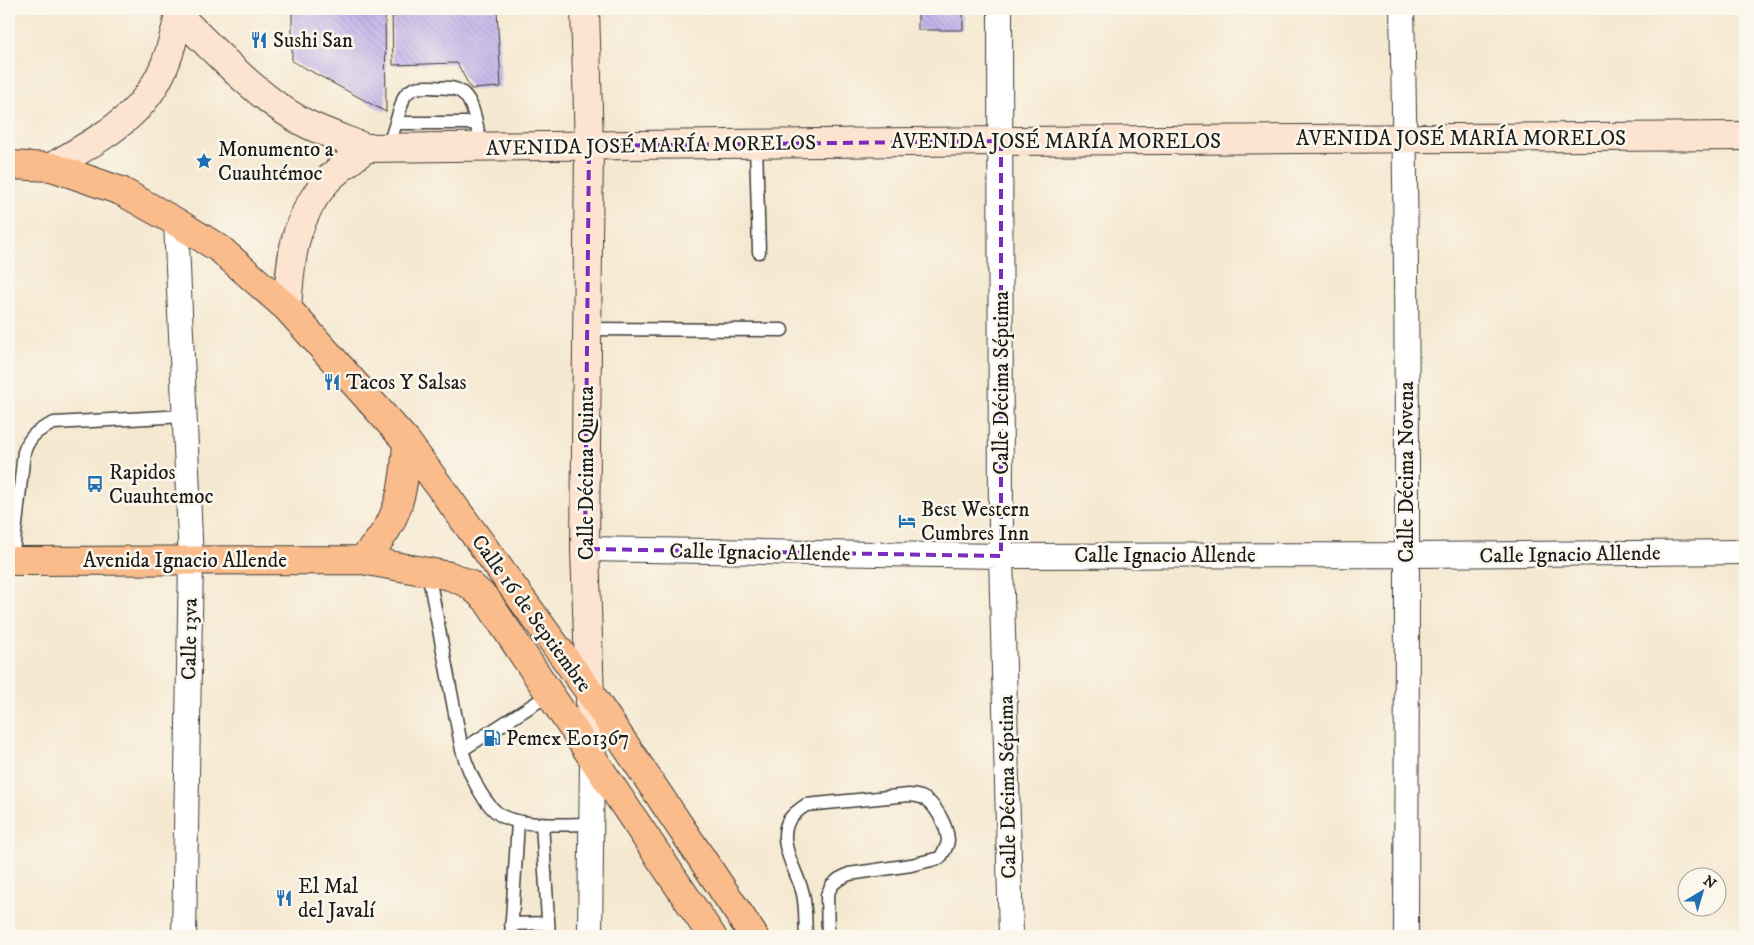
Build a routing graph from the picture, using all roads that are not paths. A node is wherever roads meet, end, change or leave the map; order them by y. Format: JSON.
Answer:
{"nodes":[{"id":1,"x":585,"y":9,"type":"edge"},
{"id":2,"x":1000,"y":9,"type":"edge"},
{"id":3,"x":1402,"y":9,"type":"edge"},
{"id":4,"x":179,"y":13,"type":"edge"},
{"id":5,"x":478,"y":135,"type":"junction"},
{"id":6,"x":1745,"y":136,"type":"edge"},
{"id":7,"x":1405,"y":139,"type":"junction"},
{"id":8,"x":383,"y":140,"type":"junction"},
{"id":9,"x":1001,"y":141,"type":"junction"},
{"id":10,"x":756,"y":144,"type":"junction"},
{"id":11,"x":589,"y":146,"type":"junction"},
{"id":12,"x":9,"y":165,"type":"edge"},
{"id":13,"x":52,"y":167,"type":"junction"},
{"id":14,"x":176,"y":222,"type":"junction"},
{"id":15,"x":759,"y":252,"type":"dead end"},
{"id":16,"x":287,"y":308,"type":"junction"},
{"id":17,"x":587,"y":329,"type":"junction"},
{"id":18,"x":782,"y":330,"type":"dead end"},
{"id":19,"x":185,"y":416,"type":"junction"},
{"id":20,"x":407,"y":442,"type":"junction"},
{"id":21,"x":585,"y":549,"type":"junction"},
{"id":22,"x":1745,"y":552,"type":"edge"},
{"id":23,"x":1407,"y":555,"type":"junction"},
{"id":24,"x":1001,"y":556,"type":"junction"},
{"id":25,"x":362,"y":560,"type":"junction"},
{"id":26,"x":11,"y":561,"type":"edge"},
{"id":27,"x":191,"y":561,"type":"junction"},
{"id":28,"x":428,"y":572,"type":"junction"},
{"id":29,"x":588,"y":690,"type":"junction"},
{"id":30,"x":550,"y":694,"type":"junction"},
{"id":31,"x":462,"y":750,"type":"junction"},
{"id":32,"x":592,"y":757,"type":"junction"},
{"id":33,"x":518,"y":822,"type":"junction"},
{"id":34,"x":542,"y":823,"type":"junction"},
{"id":35,"x":591,"y":824,"type":"junction"},
{"id":36,"x":827,"y":895,"type":"junction"},
{"id":37,"x":804,"y":897,"type":"junction"},
{"id":38,"x":548,"y":923,"type":"junction"},
{"id":39,"x":511,"y":930,"type":"edge"},
{"id":40,"x":184,"y":936,"type":"edge"},
{"id":41,"x":549,"y":936,"type":"edge"},
{"id":42,"x":590,"y":936,"type":"edge"},
{"id":43,"x":712,"y":936,"type":"edge"},
{"id":44,"x":754,"y":936,"type":"edge"},
{"id":45,"x":806,"y":936,"type":"edge"},
{"id":46,"x":828,"y":936,"type":"edge"},
{"id":47,"x":1011,"y":936,"type":"edge"},
{"id":48,"x":1406,"y":936,"type":"edge"}],
"edges":[{"from":1,"to":11,"type":"main road","name":"Calle Décima Quinta"},
{"from":2,"to":9,"type":"street","name":"Calle Décima Séptima"},
{"from":3,"to":7,"type":"street","name":"Calle Décima Novena"},
{"from":4,"to":8,"type":"main road"},
{"from":4,"to":13,"type":"main road"},
{"from":5,"to":8,"type":"main road","name":"AVENIDA JOSÉ MARÍA MORELOS"},
{"from":5,"to":8,"type":"lane"},
{"from":5,"to":11,"type":"main road","name":"AVENIDA JOSÉ MARÍA MORELOS"},
{"from":6,"to":7,"type":"main road","name":"AVENIDA JOSÉ MARÍA MORELOS"},
{"from":7,"to":9,"type":"main road","name":"AVENIDA JOSÉ MARÍA MORELOS"},
{"from":7,"to":23,"type":"street","name":"Calle Décima Novena"},
{"from":8,"to":16,"type":"main road"},
{"from":9,"to":10,"type":"main road","name":"AVENIDA JOSÉ MARÍA MORELOS"},
{"from":9,"to":24,"type":"street","name":"Calle Décima Séptima"},
{"from":10,"to":11,"type":"main road","name":"AVENIDA JOSÉ MARÍA MORELOS"},
{"from":10,"to":15,"type":"lane"},
{"from":11,"to":17,"type":"main road","name":"Calle Décima Quinta"},
{"from":12,"to":13,"type":"main road"},
{"from":13,"to":14,"type":"main road"},
{"from":14,"to":16,"type":"main road"},
{"from":14,"to":19,"type":"street","name":"Calle 13va"},
{"from":16,"to":20,"type":"main road","name":"Calle 16 de Septiembre"},
{"from":17,"to":18,"type":"lane"},
{"from":17,"to":21,"type":"main road","name":"Calle Décima Quinta"},
{"from":19,"to":26,"type":"lane"},
{"from":19,"to":27,"type":"street","name":"Calle 13va"},
{"from":20,"to":25,"type":"main road"},
{"from":20,"to":29,"type":"main road","name":"Calle 16 de Septiembre"},
{"from":21,"to":24,"type":"street","name":"Calle Ignacio Allende"},
{"from":21,"to":29,"type":"main road","name":"Calle Décima Quinta"},
{"from":22,"to":23,"type":"street","name":"Calle Ignacio Allende"},
{"from":23,"to":24,"type":"street","name":"Calle Ignacio Allende"},
{"from":23,"to":48,"type":"street","name":"Calle Décima Novena"},
{"from":24,"to":47,"type":"street","name":"Calle Décima Séptima"},
{"from":25,"to":27,"type":"main road","name":"Avenida Ignacio Allende"},
{"from":25,"to":28,"type":"main road","name":"Calle 16 de Septiembre"},
{"from":26,"to":27,"type":"main road","name":"Avenida Ignacio Allende"},
{"from":27,"to":40,"type":"street","name":"Calle 13va"},
{"from":28,"to":30,"type":"main road","name":"Calle 16 de Septiembre"},
{"from":28,"to":31,"type":"lane"},
{"from":29,"to":32,"type":"main road","name":"Calle Décima Quinta"},
{"from":29,"to":44,"type":"main road","name":"Calle 16 de Septiembre"},
{"from":30,"to":31,"type":"lane"},
{"from":30,"to":32,"type":"main road","name":"Calle 16 de Septiembre"},
{"from":31,"to":33,"type":"lane"},
{"from":32,"to":35,"type":"street","name":"Calle Décima Quinta"},
{"from":32,"to":43,"type":"main road","name":"Calle 16 de Septiembre"},
{"from":33,"to":34,"type":"lane"},
{"from":33,"to":39,"type":"lane"},
{"from":34,"to":35,"type":"lane"},
{"from":34,"to":38,"type":"lane"},
{"from":35,"to":42,"type":"street","name":"Calle Décima Quinta"},
{"from":36,"to":37,"type":"lane"},
{"from":36,"to":37,"type":"lane"},
{"from":36,"to":46,"type":"lane"},
{"from":37,"to":45,"type":"lane"},
{"from":38,"to":39,"type":"lane"},
{"from":38,"to":41,"type":"lane"}]}
